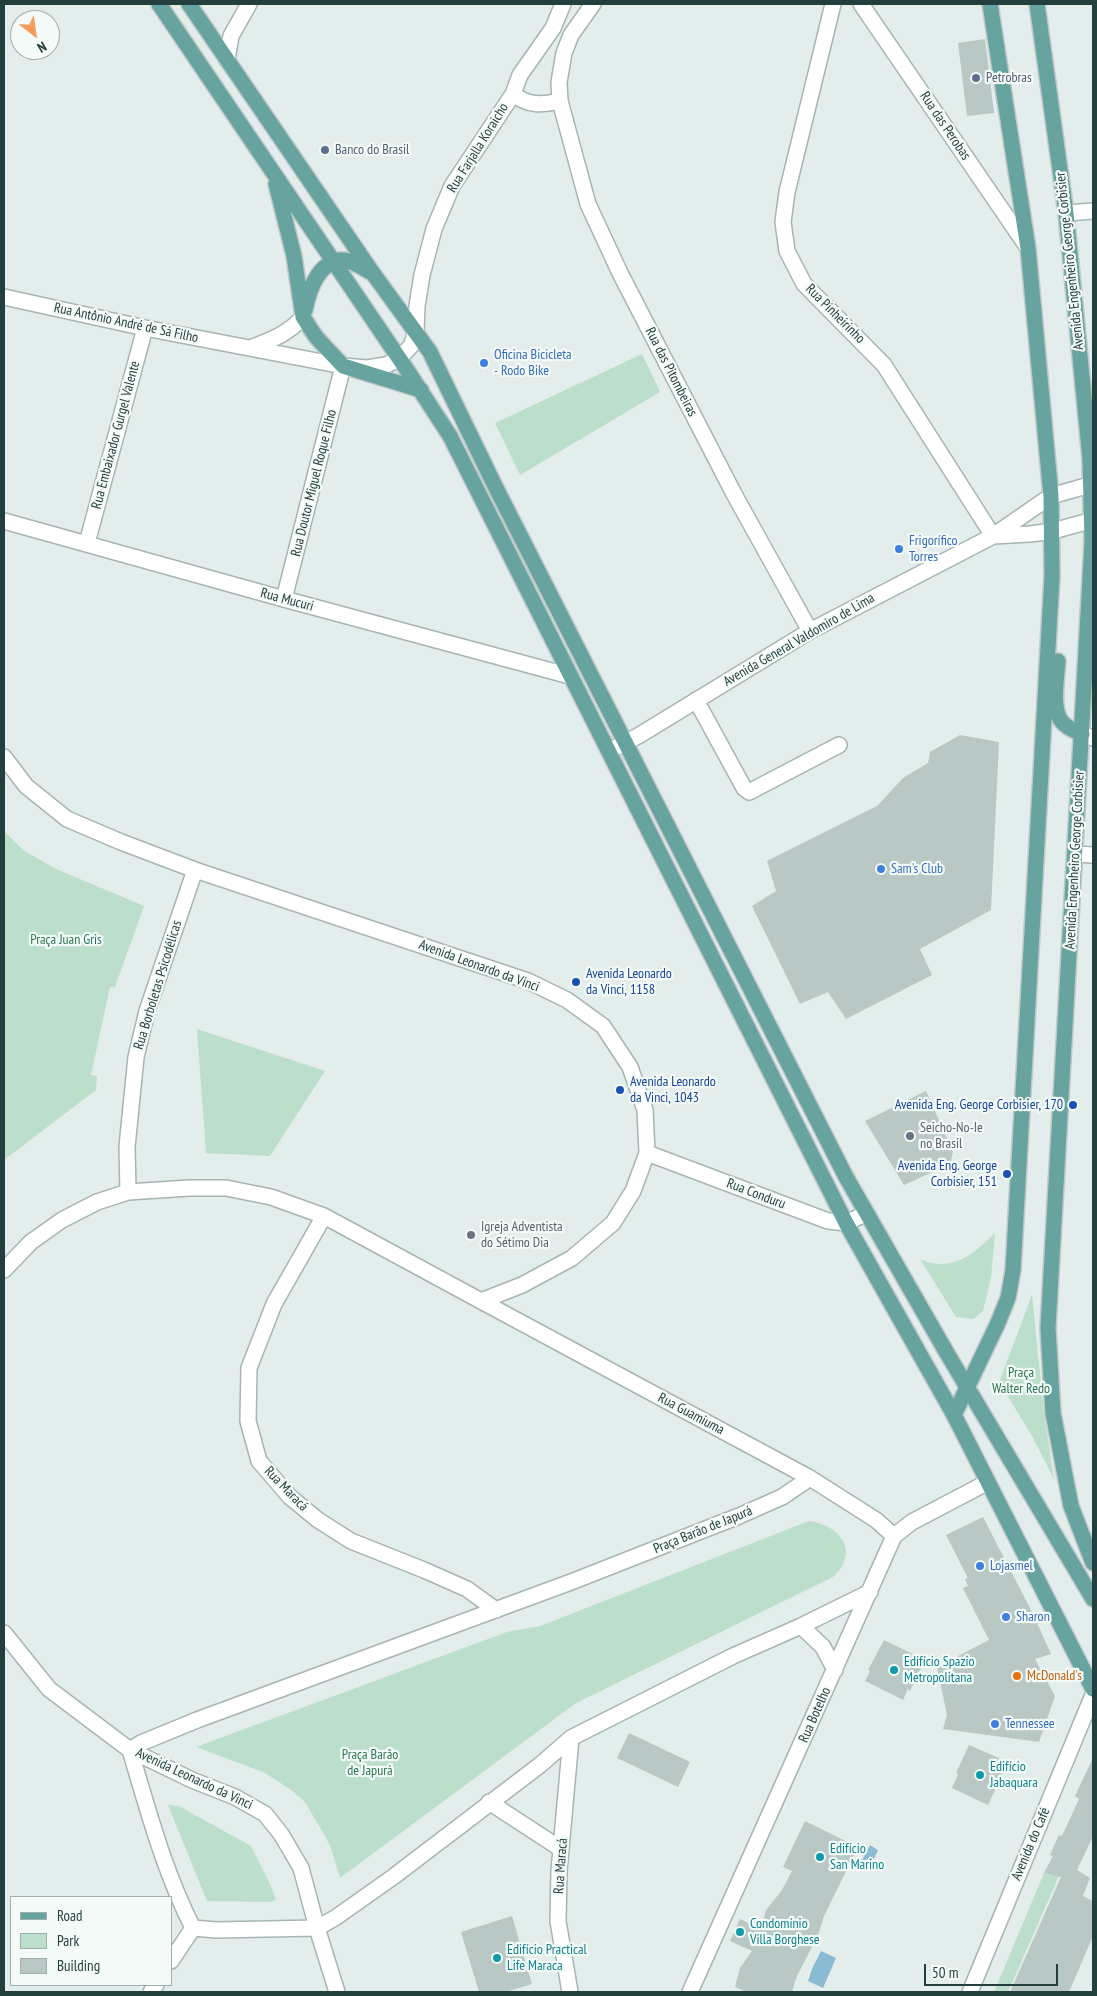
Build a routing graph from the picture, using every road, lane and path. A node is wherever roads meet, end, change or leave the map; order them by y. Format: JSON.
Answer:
{"nodes":[{"id":1,"x":159,"y":4,"type":"edge"},
{"id":2,"x":189,"y":4,"type":"edge"},
{"id":3,"x":249,"y":4,"type":"edge"},
{"id":4,"x":563,"y":4,"type":"edge"},
{"id":5,"x":594,"y":4,"type":"edge"},
{"id":6,"x":833,"y":4,"type":"edge"},
{"id":7,"x":861,"y":4,"type":"edge"},
{"id":8,"x":990,"y":4,"type":"edge"},
{"id":9,"x":1037,"y":4,"type":"edge"},
{"id":10,"x":227,"y":60,"type":"junction"},
{"id":11,"x":513,"y":94,"type":"junction"},
{"id":12,"x":560,"y":101,"type":"junction"},
{"id":13,"x":274,"y":175,"type":"junction"},
{"id":14,"x":1093,"y":211,"type":"edge"},
{"id":15,"x":1066,"y":213,"type":"junction"},
{"id":16,"x":1028,"y":248,"type":"junction"},
{"id":17,"x":333,"y":263,"type":"junction"},
{"id":18,"x":372,"y":272,"type":"junction"},
{"id":19,"x":4,"y":297,"type":"edge"},
{"id":20,"x":304,"y":317,"type":"junction"},
{"id":21,"x":145,"y":328,"type":"junction"},
{"id":22,"x":416,"y":332,"type":"junction"},
{"id":23,"x":249,"y":349,"type":"junction"},
{"id":24,"x":399,"y":358,"type":"junction"},
{"id":25,"x":343,"y":366,"type":"junction"},
{"id":26,"x":421,"y":390,"type":"junction"},
{"id":27,"x":1092,"y":484,"type":"edge"},
{"id":28,"x":1051,"y":496,"type":"junction"},
{"id":29,"x":1093,"y":520,"type":"edge"},
{"id":30,"x":4,"y":521,"type":"edge"},
{"id":31,"x":1053,"y":531,"type":"junction"},
{"id":32,"x":993,"y":536,"type":"junction"},
{"id":33,"x":87,"y":543,"type":"junction"},
{"id":34,"x":284,"y":600,"type":"junction"},
{"id":35,"x":1050,"y":611,"type":"junction"},
{"id":36,"x":810,"y":631,"type":"junction"},
{"id":37,"x":570,"y":676,"type":"junction"},
{"id":38,"x":696,"y":700,"type":"junction"},
{"id":39,"x":1088,"y":736,"type":"edge"},
{"id":40,"x":625,"y":742,"type":"junction"},
{"id":41,"x":840,"y":745,"type":"dead end"},
{"id":42,"x":609,"y":751,"type":"junction"},
{"id":43,"x":4,"y":757,"type":"edge"},
{"id":44,"x":1076,"y":854,"type":"junction"},
{"id":45,"x":1093,"y":855,"type":"edge"},
{"id":46,"x":194,"y":870,"type":"junction"},
{"id":47,"x":647,"y":1153,"type":"junction"},
{"id":48,"x":128,"y":1192,"type":"junction"},
{"id":49,"x":865,"y":1214,"type":"junction"},
{"id":50,"x":324,"y":1216,"type":"junction"},
{"id":51,"x":846,"y":1224,"type":"junction"},
{"id":52,"x":4,"y":1270,"type":"edge"},
{"id":53,"x":481,"y":1301,"type":"junction"},
{"id":54,"x":967,"y":1386,"type":"junction"},
{"id":55,"x":954,"y":1415,"type":"junction"},
{"id":56,"x":810,"y":1478,"type":"junction"},
{"id":57,"x":988,"y":1482,"type":"junction"},
{"id":58,"x":894,"y":1536,"type":"junction"},
{"id":59,"x":1093,"y":1563,"type":"edge"},
{"id":60,"x":870,"y":1592,"type":"junction"},
{"id":61,"x":1093,"y":1599,"type":"edge"},
{"id":62,"x":496,"y":1610,"type":"junction"},
{"id":63,"x":801,"y":1626,"type":"junction"},
{"id":64,"x":4,"y":1633,"type":"edge"},
{"id":65,"x":835,"y":1670,"type":"junction"},
{"id":66,"x":1093,"y":1689,"type":"edge"},
{"id":67,"x":1093,"y":1696,"type":"edge"},
{"id":68,"x":571,"y":1738,"type":"junction"},
{"id":69,"x":130,"y":1750,"type":"junction"},
{"id":70,"x":489,"y":1802,"type":"junction"},
{"id":71,"x":561,"y":1849,"type":"junction"},
{"id":72,"x":193,"y":1928,"type":"junction"},
{"id":73,"x":317,"y":1928,"type":"junction"},
{"id":74,"x":172,"y":1960,"type":"edge"},
{"id":75,"x":337,"y":1992,"type":"edge"},
{"id":76,"x":570,"y":1992,"type":"edge"},
{"id":77,"x":690,"y":1992,"type":"edge"},
{"id":78,"x":970,"y":1992,"type":"edge"}],
"edges":[{"from":1,"to":13,"type":"main road"},
{"from":2,"to":10,"type":"main road"},
{"from":3,"to":10,"type":"street"},
{"from":4,"to":11,"type":"street","name":"Rua Farjalla Koraicho"},
{"from":5,"to":12,"type":"street","name":"Rua das Pitombeiras"},
{"from":6,"to":32,"type":"street","name":"Rua Pinheirinho"},
{"from":7,"to":16,"type":"street","name":"Rua das Perobas"},
{"from":8,"to":16,"type":"main road"},
{"from":9,"to":15,"type":"main road","name":"Avenida Engenheiro George Corbisier"},
{"from":10,"to":18,"type":"main road"},
{"from":11,"to":12,"type":"street"},
{"from":11,"to":22,"type":"street","name":"Rua Farjalla Koraicho"},
{"from":12,"to":36,"type":"street","name":"Rua das Pitombeiras"},
{"from":13,"to":17,"type":"main road"},
{"from":13,"to":20,"type":"main road"},
{"from":14,"to":15,"type":"street"},
{"from":15,"to":27,"type":"main road","name":"Avenida Engenheiro George Corbisier"},
{"from":16,"to":28,"type":"main road"},
{"from":17,"to":18,"type":"main road"},
{"from":17,"to":20,"type":"main road"},
{"from":17,"to":24,"type":"main road"},
{"from":18,"to":22,"type":"main road"},
{"from":19,"to":21,"type":"street","name":"Rua Antônio André de Sá Filho"},
{"from":20,"to":23,"type":"street"},
{"from":20,"to":25,"type":"main road"},
{"from":21,"to":23,"type":"street","name":"Rua Antônio André de Sá Filho"},
{"from":21,"to":33,"type":"street","name":"Rua Embaixador Gurgel Valente"},
{"from":22,"to":24,"type":"street"},
{"from":22,"to":40,"type":"main road"},
{"from":23,"to":25,"type":"street","name":"Rua Antônio André de Sá Filho"},
{"from":24,"to":25,"type":"street","name":"Rua Antônio André de Sá Filho"},
{"from":24,"to":26,"type":"main road"},
{"from":25,"to":26,"type":"main road"},
{"from":25,"to":34,"type":"street","name":"Rua Doutor Miguel Roque Filho"},
{"from":26,"to":37,"type":"main road"},
{"from":27,"to":28,"type":"street","name":"Avenida General Valdomiro de Lima"},
{"from":27,"to":29,"type":"main road","name":"Avenida Engenheiro George Corbisier"},
{"from":28,"to":31,"type":"main road"},
{"from":28,"to":32,"type":"street","name":"Avenida General Valdomiro de Lima"},
{"from":29,"to":31,"type":"street","name":"Avenida General Valdomiro de Lima"},
{"from":29,"to":39,"type":"main road","name":"Avenida Engenheiro George Corbisier"},
{"from":30,"to":33,"type":"street","name":"Rua Mucuri"},
{"from":31,"to":32,"type":"street","name":"Avenida General Valdomiro de Lima"},
{"from":31,"to":35,"type":"main road"},
{"from":32,"to":36,"type":"street","name":"Avenida General Valdomiro de Lima"},
{"from":33,"to":34,"type":"street","name":"Rua Mucuri"},
{"from":34,"to":37,"type":"street","name":"Rua Mucuri"},
{"from":35,"to":39,"type":"main road"},
{"from":35,"to":54,"type":"main road"},
{"from":36,"to":38,"type":"street","name":"Avenida General Valdomiro de Lima"},
{"from":37,"to":42,"type":"main road"},
{"from":38,"to":40,"type":"street","name":"Avenida General Valdomiro de Lima"},
{"from":38,"to":41,"type":"street"},
{"from":39,"to":44,"type":"main road","name":"Avenida Engenheiro George Corbisier"},
{"from":40,"to":42,"type":"street","name":"Avenida General Valdomiro de Lima"},
{"from":40,"to":49,"type":"main road"},
{"from":42,"to":51,"type":"main road"},
{"from":43,"to":46,"type":"street","name":"Avenida Leonardo da Vinci"},
{"from":44,"to":45,"type":"street"},
{"from":44,"to":59,"type":"main road","name":"Avenida Engenheiro George Corbisier"},
{"from":46,"to":47,"type":"street","name":"Avenida Leonardo da Vinci"},
{"from":46,"to":48,"type":"street","name":"Rua Borboletas Psicodélicas"},
{"from":47,"to":51,"type":"street","name":"Rua Conduru"},
{"from":47,"to":53,"type":"street","name":"Avenida Leonardo da Vinci"},
{"from":48,"to":50,"type":"street"},
{"from":48,"to":52,"type":"street"},
{"from":49,"to":51,"type":"street"},
{"from":49,"to":54,"type":"main road"},
{"from":50,"to":53,"type":"street"},
{"from":50,"to":62,"type":"street","name":"Rua Maracá"},
{"from":51,"to":55,"type":"main road"},
{"from":53,"to":56,"type":"street","name":"Rua Guamiuma"},
{"from":54,"to":55,"type":"main road"},
{"from":54,"to":61,"type":"main road"},
{"from":55,"to":57,"type":"main road"},
{"from":56,"to":58,"type":"street","name":"Rua Guamiuma"},
{"from":56,"to":62,"type":"street","name":"Praça Barão de Japurá"},
{"from":57,"to":58,"type":"street","name":"Rua Botelho"},
{"from":57,"to":66,"type":"main road"},
{"from":58,"to":60,"type":"street","name":"Rua Botelho"},
{"from":60,"to":63,"type":"street"},
{"from":60,"to":65,"type":"street","name":"Rua Botelho"},
{"from":62,"to":69,"type":"street","name":"Praça Barão de Japurá"},
{"from":63,"to":65,"type":"street"},
{"from":63,"to":68,"type":"street"},
{"from":64,"to":69,"type":"street","name":"Avenida Leonardo da Vinci"},
{"from":65,"to":77,"type":"street","name":"Rua Botelho"},
{"from":67,"to":78,"type":"street","name":"Avenida do Café"},
{"from":68,"to":70,"type":"street"},
{"from":68,"to":71,"type":"street","name":"Rua Maracá"},
{"from":69,"to":72,"type":"street"},
{"from":69,"to":73,"type":"street","name":"Avenida Leonardo da Vinci"},
{"from":70,"to":71,"type":"street"},
{"from":70,"to":73,"type":"street"},
{"from":71,"to":76,"type":"street","name":"Rua Maracá"},
{"from":72,"to":73,"type":"street"},
{"from":72,"to":74,"type":"street"},
{"from":73,"to":75,"type":"street","name":"Avenida Leonardo da Vinci"}]}
